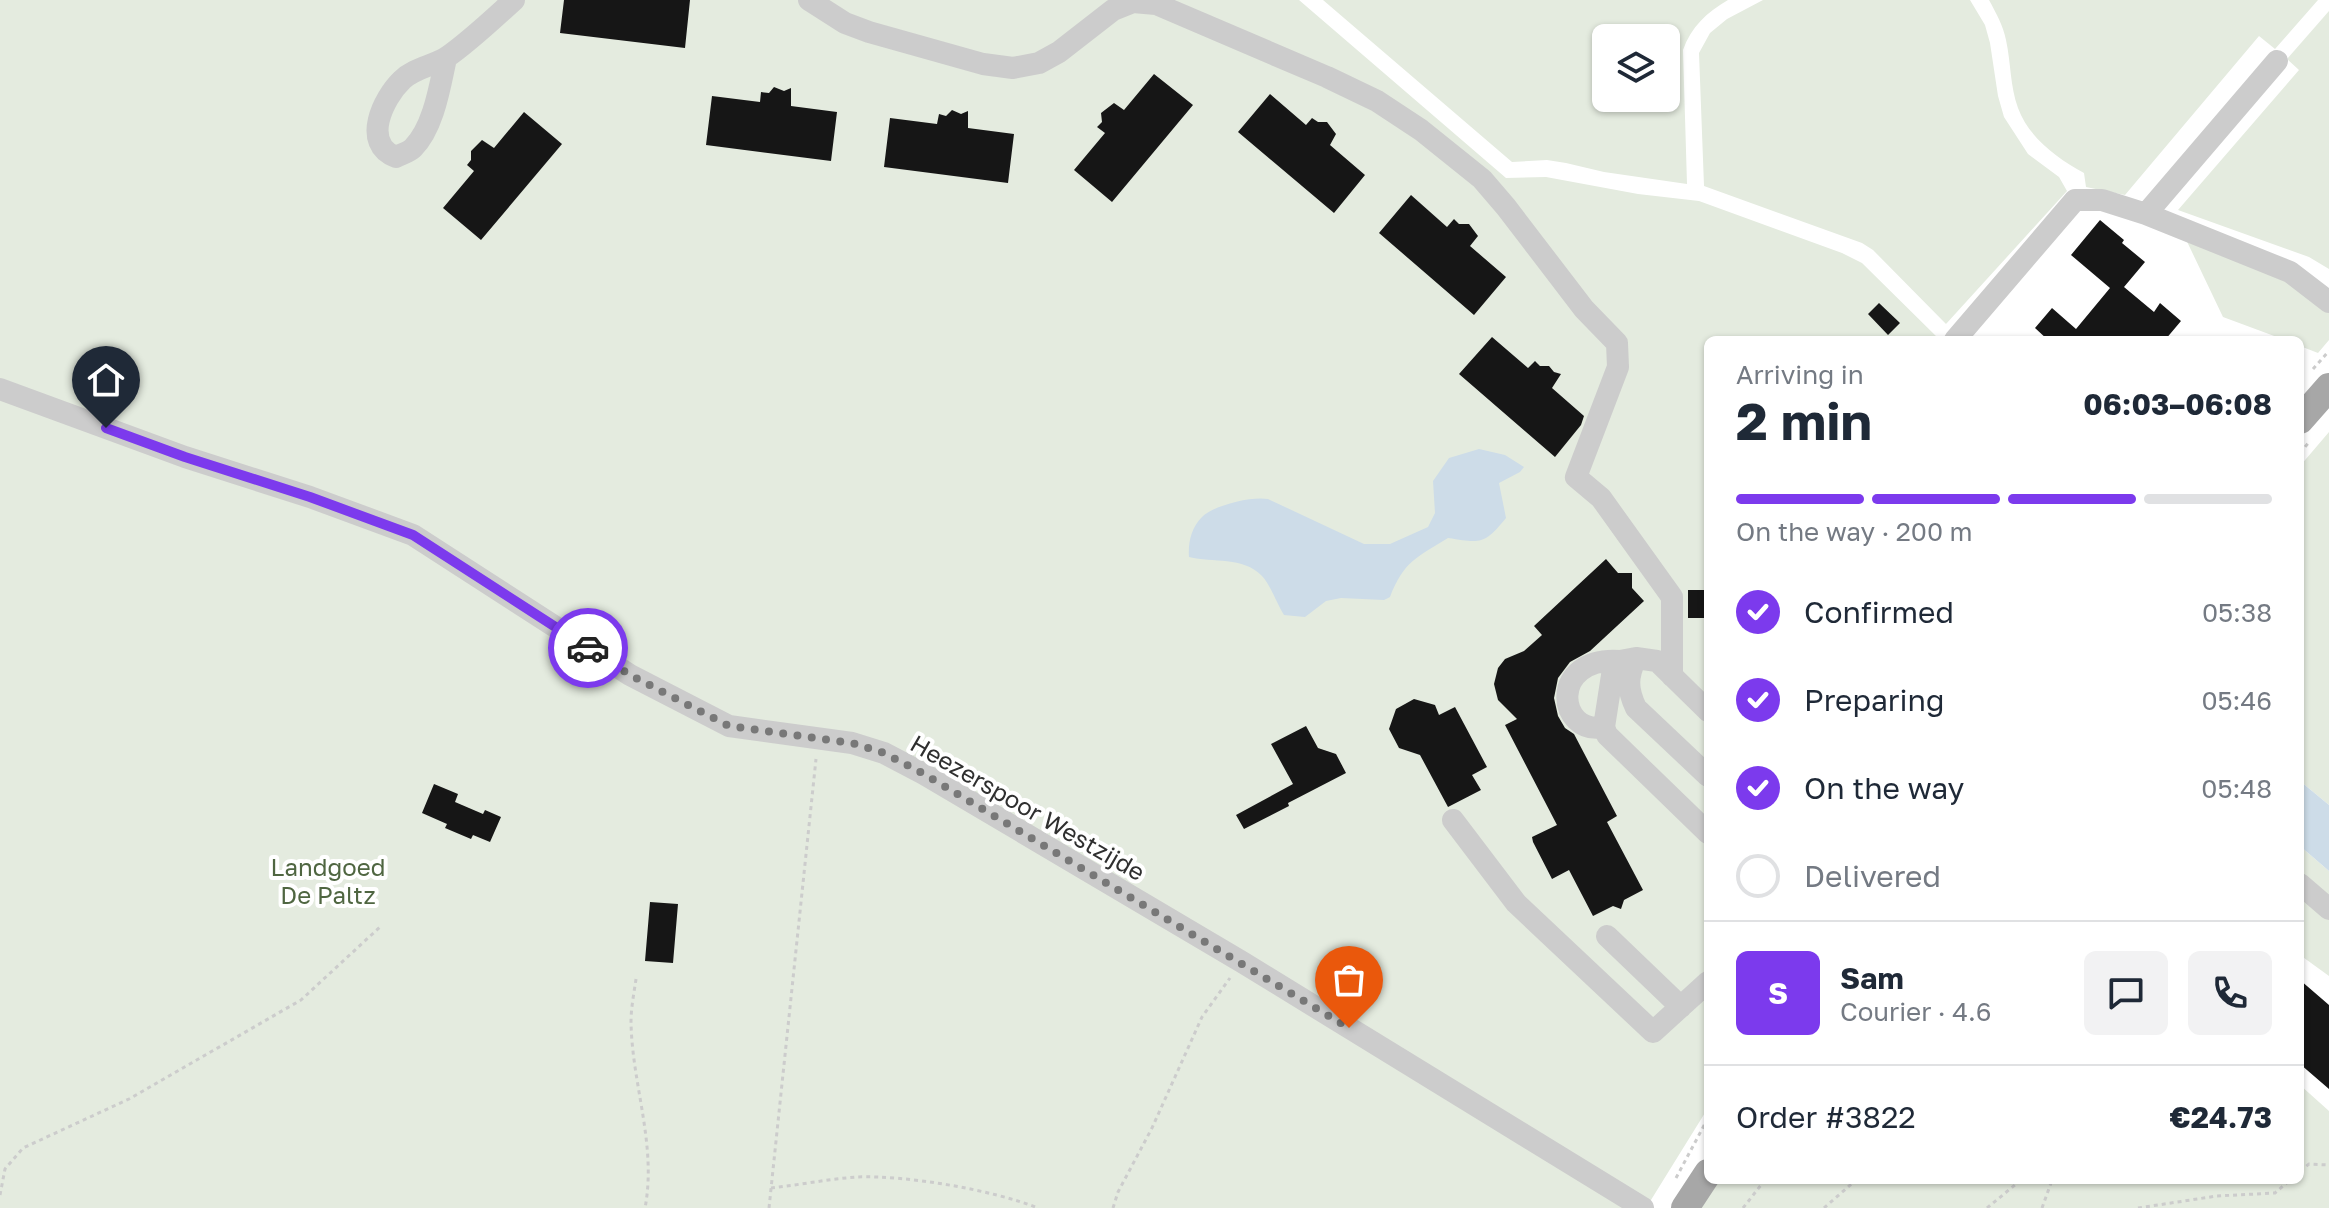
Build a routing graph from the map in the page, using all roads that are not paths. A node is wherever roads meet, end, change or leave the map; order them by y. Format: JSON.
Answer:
{"nodes":[{"id":1,"x":514,"y":0,"type":"edge"},
{"id":2,"x":809,"y":0,"type":"edge"},
{"id":3,"x":446,"y":58,"type":"dead end"},
{"id":4,"x":2277,"y":61,"type":"dead end"},
{"id":5,"x":2146,"y":214,"type":"junction"},
{"id":6,"x":2329,"y":302,"type":"edge"},
{"id":7,"x":1958,"y":336,"type":"edge"},
{"id":8,"x":2329,"y":387,"type":"edge"},
{"id":9,"x":0,"y":389,"type":"edge"},
{"id":10,"x":2304,"y":415,"type":"edge"},
{"id":11,"x":1628,"y":660,"type":"junction"},
{"id":12,"x":1672,"y":676,"type":"junction"},
{"id":13,"x":1704,"y":707,"type":"edge"},
{"id":14,"x":1604,"y":727,"type":"junction"},
{"id":15,"x":1704,"y":772,"type":"edge"},
{"id":16,"x":1453,"y":820,"type":"dead end"},
{"id":17,"x":1704,"y":829,"type":"edge"},
{"id":18,"x":2304,"y":887,"type":"edge"},
{"id":19,"x":2329,"y":909,"type":"edge"},
{"id":20,"x":1607,"y":936,"type":"dead end"},
{"id":21,"x":1704,"y":986,"type":"edge"},
{"id":22,"x":1681,"y":1007,"type":"junction"},
{"id":23,"x":1704,"y":1176,"type":"edge"},
{"id":24,"x":1678,"y":1196,"type":"edge"},
{"id":25,"x":1643,"y":1208,"type":"edge"}],
"edges":[{"from":1,"to":3,"type":"street"},
{"from":2,"to":12,"type":"street"},
{"from":4,"to":5,"type":"street"},
{"from":5,"to":6,"type":"street"},
{"from":5,"to":7,"type":"street"},
{"from":8,"to":10,"type":"main road"},
{"from":9,"to":25,"type":"street","name":"Heezerspoor Westzijde"},
{"from":11,"to":12,"type":"street"},
{"from":11,"to":14,"type":"street"},
{"from":11,"to":14,"type":"street"},
{"from":11,"to":15,"type":"street"},
{"from":12,"to":13,"type":"street"},
{"from":14,"to":17,"type":"street"},
{"from":16,"to":22,"type":"street"},
{"from":18,"to":19,"type":"street"},
{"from":20,"to":22,"type":"street"},
{"from":21,"to":22,"type":"street"},
{"from":23,"to":24,"type":"main road"}]}
